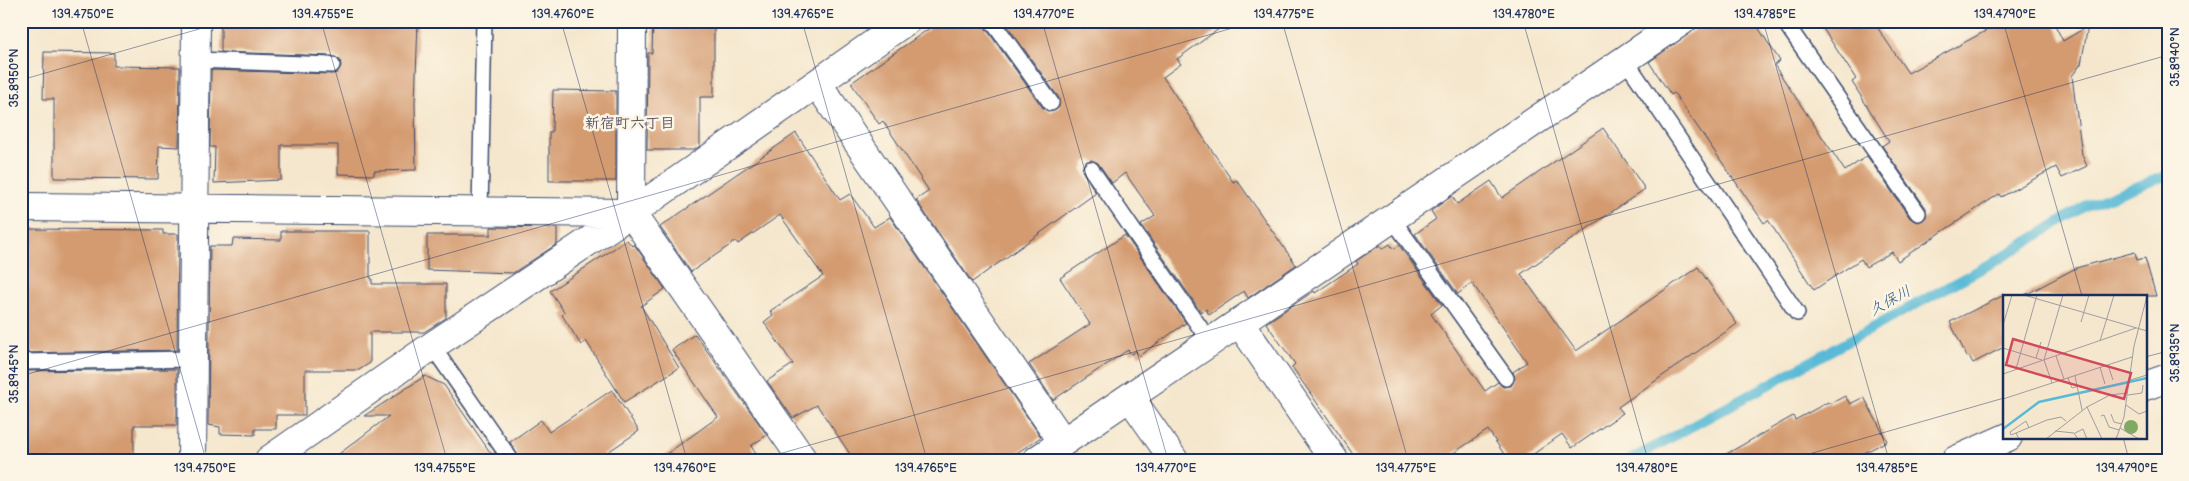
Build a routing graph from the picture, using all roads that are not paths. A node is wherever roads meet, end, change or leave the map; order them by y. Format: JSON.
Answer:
{"nodes":[{"id":1,"x":196,"y":21,"type":"edge"},
{"id":2,"x":484,"y":21,"type":"edge"},
{"id":3,"x":632,"y":21,"type":"edge"},
{"id":4,"x":906,"y":21,"type":"edge"},
{"id":5,"x":992,"y":21,"type":"edge"},
{"id":6,"x":1682,"y":21,"type":"edge"},
{"id":7,"x":1784,"y":21,"type":"edge"},
{"id":8,"x":196,"y":60,"type":"junction"},
{"id":9,"x":1626,"y":61,"type":"junction"},
{"id":10,"x":332,"y":65,"type":"dead end"},
{"id":11,"x":816,"y":83,"type":"junction"},
{"id":12,"x":1051,"y":103,"type":"dead end"},
{"id":13,"x":1092,"y":168,"type":"dead end"},
{"id":14,"x":21,"y":206,"type":"edge"},
{"id":15,"x":196,"y":209,"type":"junction"},
{"id":16,"x":480,"y":210,"type":"junction"},
{"id":17,"x":631,"y":212,"type":"junction"},
{"id":18,"x":1918,"y":213,"type":"dead end"},
{"id":19,"x":1391,"y":217,"type":"junction"},
{"id":20,"x":1796,"y":312,"type":"dead end"},
{"id":21,"x":1240,"y":323,"type":"junction"},
{"id":22,"x":1210,"y":342,"type":"junction"},
{"id":23,"x":432,"y":346,"type":"junction"},
{"id":24,"x":193,"y":359,"type":"junction"},
{"id":25,"x":21,"y":362,"type":"edge"},
{"id":26,"x":1506,"y":378,"type":"dead end"},
{"id":27,"x":2168,"y":378,"type":"edge"},
{"id":28,"x":2146,"y":386,"type":"edge"},
{"id":29,"x":1130,"y":397,"type":"junction"},
{"id":30,"x":2006,"y":438,"type":"edge"},
{"id":31,"x":1063,"y":442,"type":"junction"},
{"id":32,"x":272,"y":459,"type":"edge"},
{"id":33,"x":192,"y":460,"type":"edge"},
{"id":34,"x":511,"y":460,"type":"edge"},
{"id":35,"x":803,"y":460,"type":"edge"},
{"id":36,"x":1037,"y":460,"type":"edge"},
{"id":37,"x":1174,"y":460,"type":"edge"},
{"id":38,"x":1334,"y":460,"type":"edge"},
{"id":39,"x":1956,"y":460,"type":"edge"}],
"edges":[{"from":1,"to":8,"type":"street"},
{"from":2,"to":16,"type":"lane"},
{"from":3,"to":17,"type":"street"},
{"from":4,"to":11,"type":"street"},
{"from":5,"to":12,"type":"lane"},
{"from":6,"to":9,"type":"street"},
{"from":7,"to":18,"type":"lane"},
{"from":8,"to":10,"type":"lane"},
{"from":8,"to":15,"type":"street"},
{"from":9,"to":19,"type":"street"},
{"from":9,"to":20,"type":"lane"},
{"from":11,"to":17,"type":"street"},
{"from":11,"to":31,"type":"street"},
{"from":13,"to":22,"type":"lane"},
{"from":14,"to":15,"type":"street"},
{"from":15,"to":16,"type":"street"},
{"from":15,"to":24,"type":"street"},
{"from":16,"to":17,"type":"street"},
{"from":17,"to":23,"type":"street"},
{"from":17,"to":35,"type":"street"},
{"from":19,"to":21,"type":"street"},
{"from":19,"to":26,"type":"lane"},
{"from":21,"to":22,"type":"street"},
{"from":21,"to":38,"type":"street"},
{"from":22,"to":29,"type":"street"},
{"from":23,"to":32,"type":"street"},
{"from":23,"to":34,"type":"lane"},
{"from":24,"to":25,"type":"lane"},
{"from":24,"to":33,"type":"street"},
{"from":27,"to":28,"type":"street"},
{"from":29,"to":31,"type":"street"},
{"from":29,"to":37,"type":"street"},
{"from":30,"to":39,"type":"street"},
{"from":31,"to":36,"type":"street"}]}
